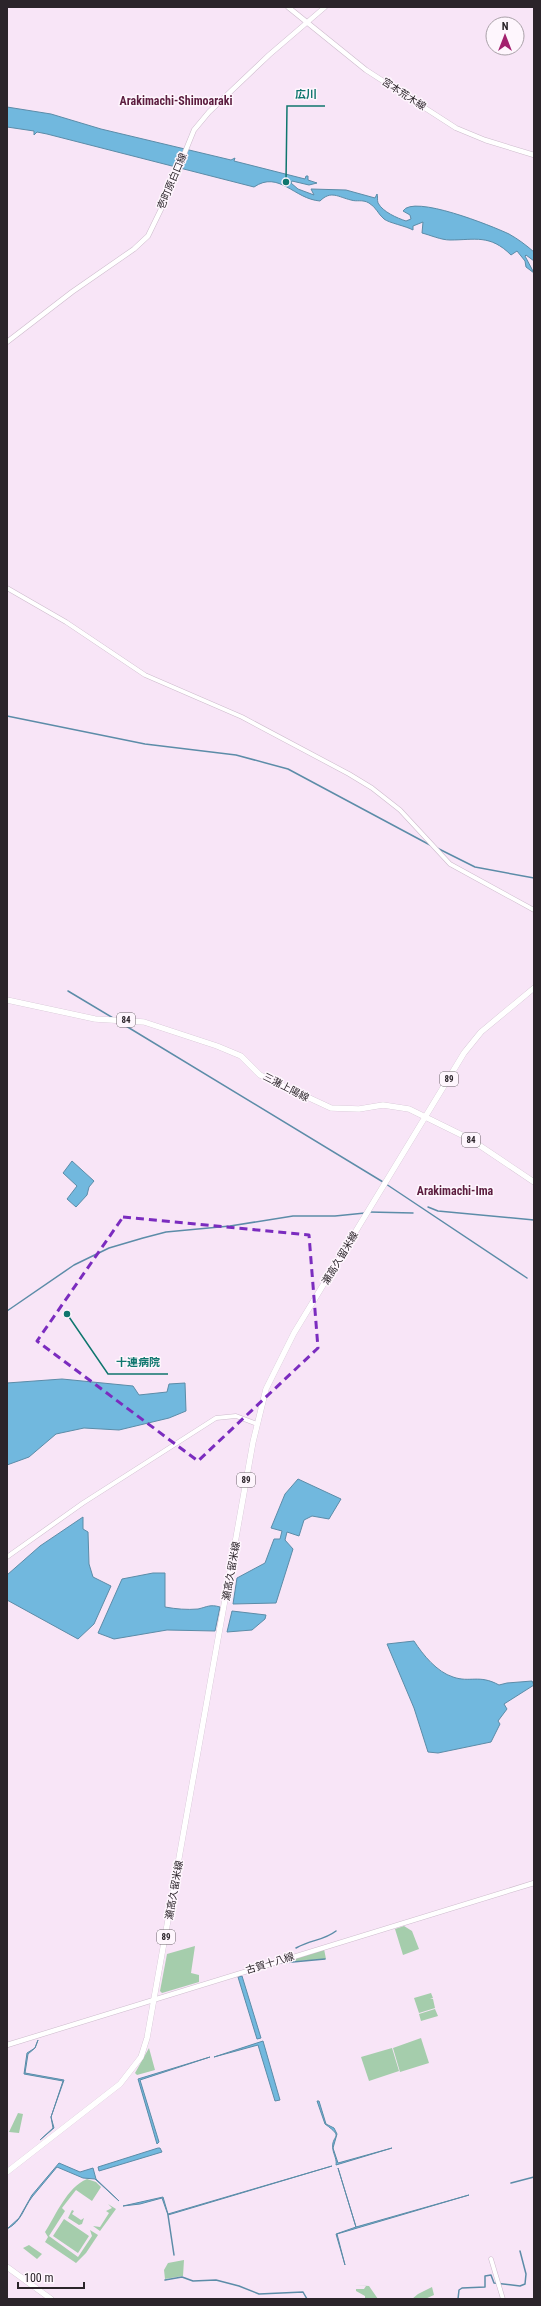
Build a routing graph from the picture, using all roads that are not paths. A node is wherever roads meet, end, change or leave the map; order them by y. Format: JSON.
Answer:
{"nodes":[{"id":1,"x":288,"y":7,"type":"edge"},
{"id":2,"x":325,"y":7,"type":"edge"},
{"id":3,"x":308,"y":22,"type":"junction"},
{"id":4,"x":534,"y":154,"type":"edge"},
{"id":5,"x":7,"y":342,"type":"edge"},
{"id":6,"x":7,"y":588,"type":"edge"},
{"id":7,"x":534,"y":910,"type":"edge"},
{"id":8,"x":534,"y":988,"type":"edge"},
{"id":9,"x":7,"y":1000,"type":"edge"},
{"id":10,"x":426,"y":1117,"type":"junction"},
{"id":11,"x":534,"y":1182,"type":"edge"},
{"id":12,"x":256,"y":1424,"type":"junction"},
{"id":13,"x":7,"y":1557,"type":"edge"},
{"id":14,"x":534,"y":1883,"type":"edge"},
{"id":15,"x":155,"y":1998,"type":"junction"},
{"id":16,"x":7,"y":2044,"type":"edge"},
{"id":17,"x":7,"y":2172,"type":"edge"},
{"id":18,"x":491,"y":2259,"type":"dead end"},
{"id":19,"x":7,"y":2267,"type":"edge"},
{"id":20,"x":51,"y":2299,"type":"edge"},
{"id":21,"x":503,"y":2299,"type":"edge"}],
"edges":[{"from":1,"to":3,"type":"main road","name":"宮本荒木線"},
{"from":2,"to":3,"type":"main road","name":"壱町原白口線"},
{"from":3,"to":4,"type":"main road","name":"宮本荒木線"},
{"from":3,"to":5,"type":"main road","name":"壱町原白口線"},
{"from":6,"to":7,"type":"street"},
{"from":8,"to":10,"type":"main road","name":"瀬高久留米線","number":"89"},
{"from":9,"to":10,"type":"main road","name":"三潴上陽線","number":"84"},
{"from":10,"to":11,"type":"main road","name":"三潴上陽線","number":"84"},
{"from":10,"to":12,"type":"main road","name":"瀬高久留米線","number":"89"},
{"from":12,"to":13,"type":"street"},
{"from":12,"to":15,"type":"main road","name":"瀬高久留米線","number":"89"},
{"from":14,"to":15,"type":"main road","name":"古賀十八線"},
{"from":15,"to":16,"type":"main road","name":"古賀十八線"},
{"from":15,"to":17,"type":"main road","name":"瀬高久留米線","number":"89"},
{"from":18,"to":21,"type":"street"},
{"from":19,"to":20,"type":"main road"}]}
